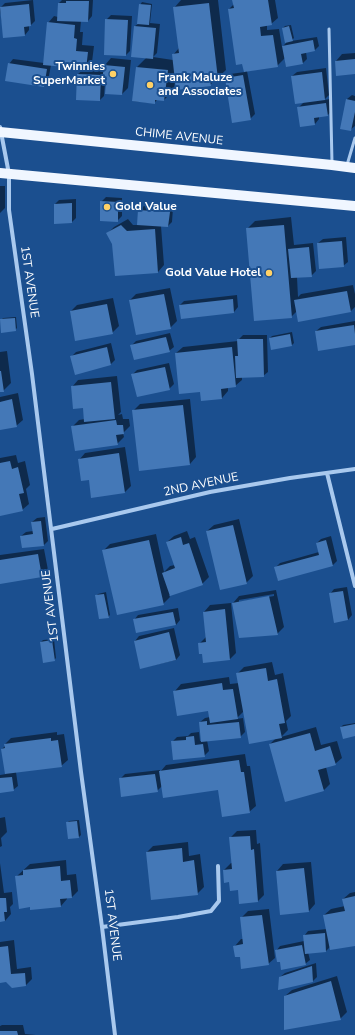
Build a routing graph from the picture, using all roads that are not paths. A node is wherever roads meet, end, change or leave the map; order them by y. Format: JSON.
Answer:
{"nodes":[{"id":1,"x":329,"y":29,"type":"dead end"},
{"id":2,"x":0,"y":130,"type":"edge"},
{"id":3,"x":355,"y":138,"type":"edge"},
{"id":4,"x":332,"y":165,"type":"junction"},
{"id":5,"x":351,"y":168,"type":"edge"},
{"id":6,"x":4,"y":173,"type":"edge"},
{"id":7,"x":355,"y":206,"type":"edge"},
{"id":8,"x":355,"y":469,"type":"edge"},
{"id":9,"x":327,"y":473,"type":"junction"},
{"id":10,"x":52,"y":529,"type":"junction"},
{"id":11,"x":355,"y":586,"type":"edge"},
{"id":12,"x":218,"y":866,"type":"dead end"},
{"id":13,"x":102,"y":927,"type":"junction"},
{"id":14,"x":115,"y":1035,"type":"edge"}],
"edges":[{"from":1,"to":4,"type":"lane"},
{"from":2,"to":4,"type":"main road","name":"CHIME AVENUE"},
{"from":2,"to":6,"type":"street","name":"1ST AVENUE"},
{"from":3,"to":5,"type":"lane"},
{"from":4,"to":5,"type":"main road","name":"CHIME AVENUE"},
{"from":6,"to":7,"type":"main road"},
{"from":6,"to":10,"type":"street","name":"1ST AVENUE"},
{"from":8,"to":9,"type":"street","name":"2ND AVENUE"},
{"from":9,"to":10,"type":"street","name":"2ND AVENUE"},
{"from":9,"to":11,"type":"street"},
{"from":10,"to":13,"type":"street","name":"1ST AVENUE"},
{"from":12,"to":13,"type":"street"},
{"from":13,"to":14,"type":"street","name":"1ST AVENUE"}]}
